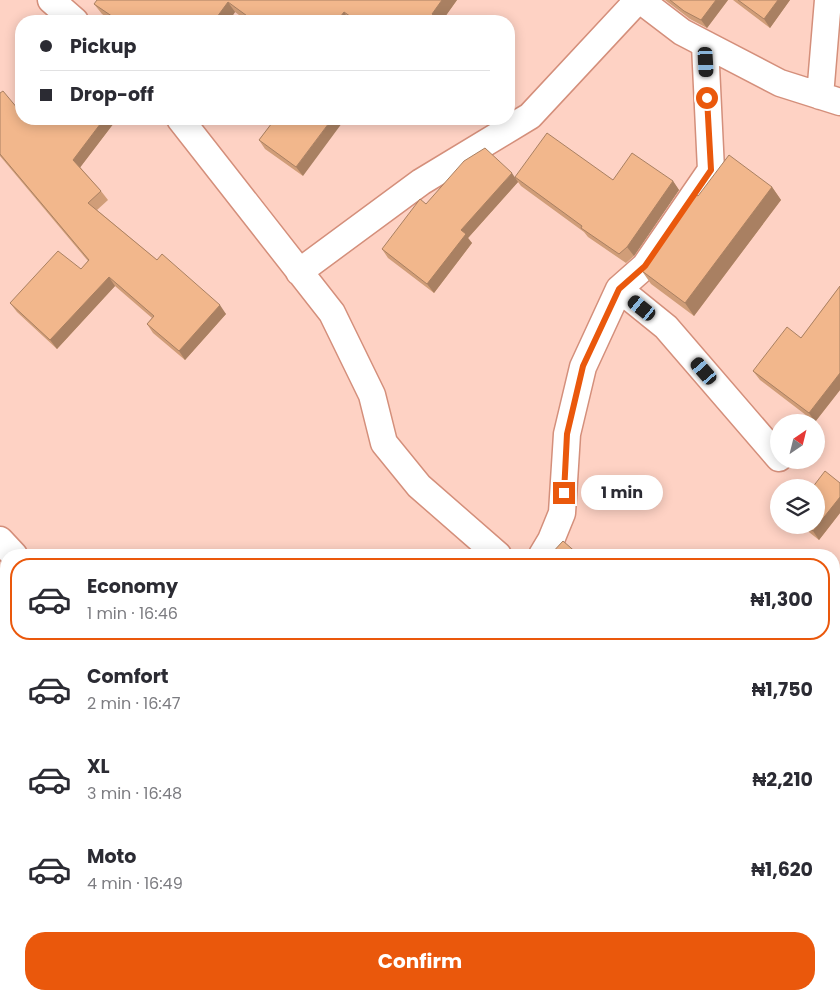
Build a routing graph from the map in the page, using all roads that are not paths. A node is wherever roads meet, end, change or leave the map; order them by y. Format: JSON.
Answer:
{"nodes":[{"id":1,"x":51,"y":0,"type":"edge"},
{"id":2,"x":639,"y":0,"type":"edge"},
{"id":3,"x":828,"y":0,"type":"edge"},
{"id":4,"x":67,"y":15,"type":"edge"},
{"id":5,"x":705,"y":45,"type":"junction"},
{"id":6,"x":830,"y":99,"type":"edge"},
{"id":7,"x":185,"y":125,"type":"edge"},
{"id":8,"x":299,"y":272,"type":"junction"},
{"id":9,"x":619,"y":289,"type":"junction"},
{"id":10,"x":770,"y":448,"type":"edge"},
{"id":11,"x":491,"y":549,"type":"edge"},
{"id":12,"x":546,"y":549,"type":"edge"}],
"edges":[{"from":1,"to":4,"type":"street"},
{"from":2,"to":5,"type":"street"},
{"from":2,"to":8,"type":"street"},
{"from":3,"to":6,"type":"street"},
{"from":5,"to":6,"type":"street"},
{"from":5,"to":9,"type":"street"},
{"from":7,"to":8,"type":"street"},
{"from":8,"to":11,"type":"street"},
{"from":9,"to":10,"type":"street"},
{"from":9,"to":12,"type":"street"}]}
